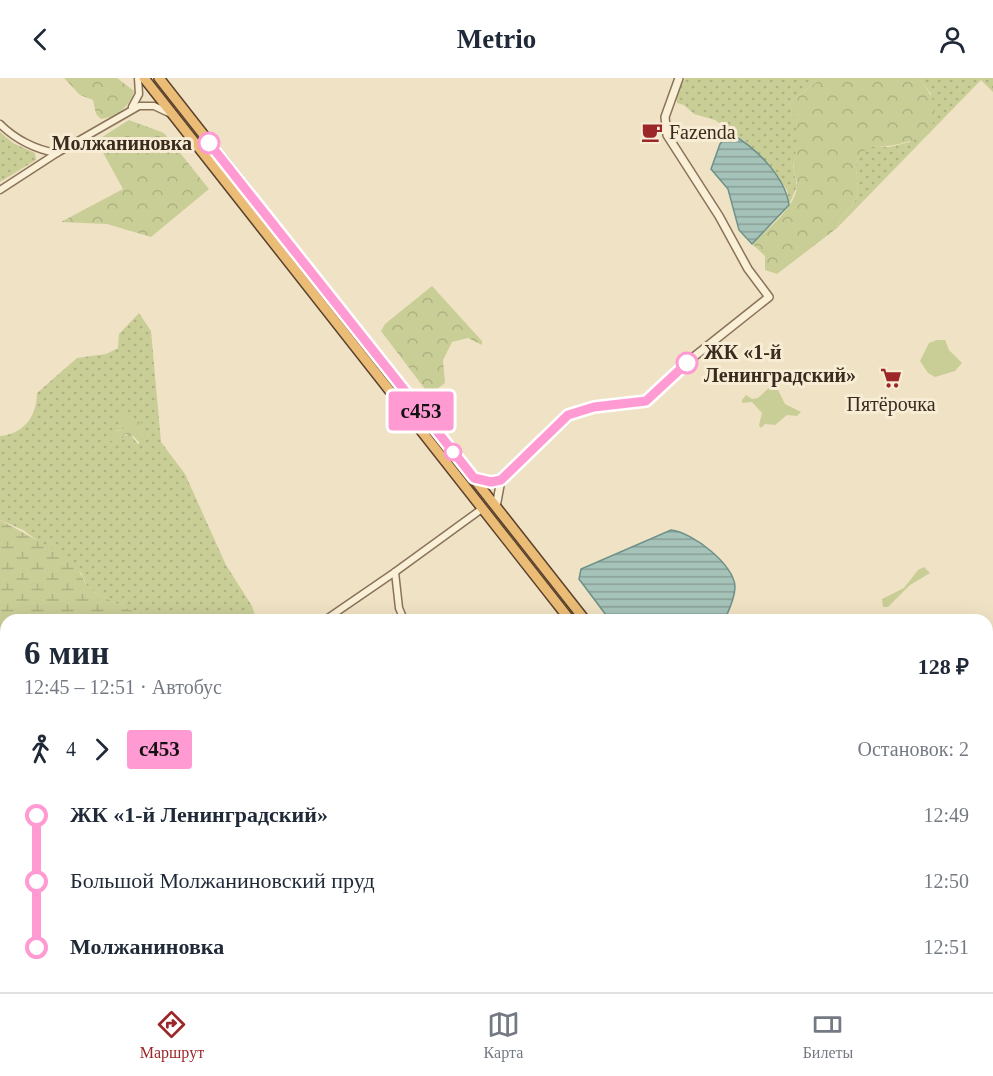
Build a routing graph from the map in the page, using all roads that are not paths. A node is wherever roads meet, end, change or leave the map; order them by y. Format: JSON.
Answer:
{"nodes":[{"id":1,"x":138,"y":78,"type":"edge"},
{"id":2,"x":144,"y":78,"type":"edge"},
{"id":3,"x":159,"y":78,"type":"edge"},
{"id":4,"x":679,"y":78,"type":"edge"},
{"id":5,"x":130,"y":110,"type":"junction"},
{"id":6,"x":175,"y":116,"type":"junction"},
{"id":7,"x":0,"y":124,"type":"edge"},
{"id":8,"x":57,"y":153,"type":"junction"},
{"id":9,"x":0,"y":190,"type":"edge"},
{"id":10,"x":474,"y":478,"type":"junction"},
{"id":11,"x":501,"y":480,"type":"junction"},
{"id":12,"x":496,"y":507,"type":"junction"},
{"id":13,"x":483,"y":508,"type":"junction"},
{"id":14,"x":395,"y":572,"type":"junction"},
{"id":15,"x":334,"y":614,"type":"edge"},
{"id":16,"x":402,"y":614,"type":"edge"},
{"id":17,"x":565,"y":614,"type":"edge"},
{"id":18,"x":580,"y":614,"type":"edge"}],
"edges":[{"from":1,"to":5,"type":"street"},
{"from":2,"to":6,"type":"highway"},
{"from":3,"to":10,"type":"highway"},
{"from":4,"to":11,"type":"street"},
{"from":5,"to":6,"type":"street"},
{"from":5,"to":8,"type":"street"},
{"from":6,"to":13,"type":"highway"},
{"from":7,"to":8,"type":"street"},
{"from":8,"to":9,"type":"street"},
{"from":10,"to":11,"type":"street"},
{"from":10,"to":12,"type":"highway"},
{"from":11,"to":12,"type":"street"},
{"from":12,"to":18,"type":"highway"},
{"from":13,"to":14,"type":"street"},
{"from":13,"to":17,"type":"highway"},
{"from":14,"to":15,"type":"street"},
{"from":14,"to":16,"type":"street"}]}
